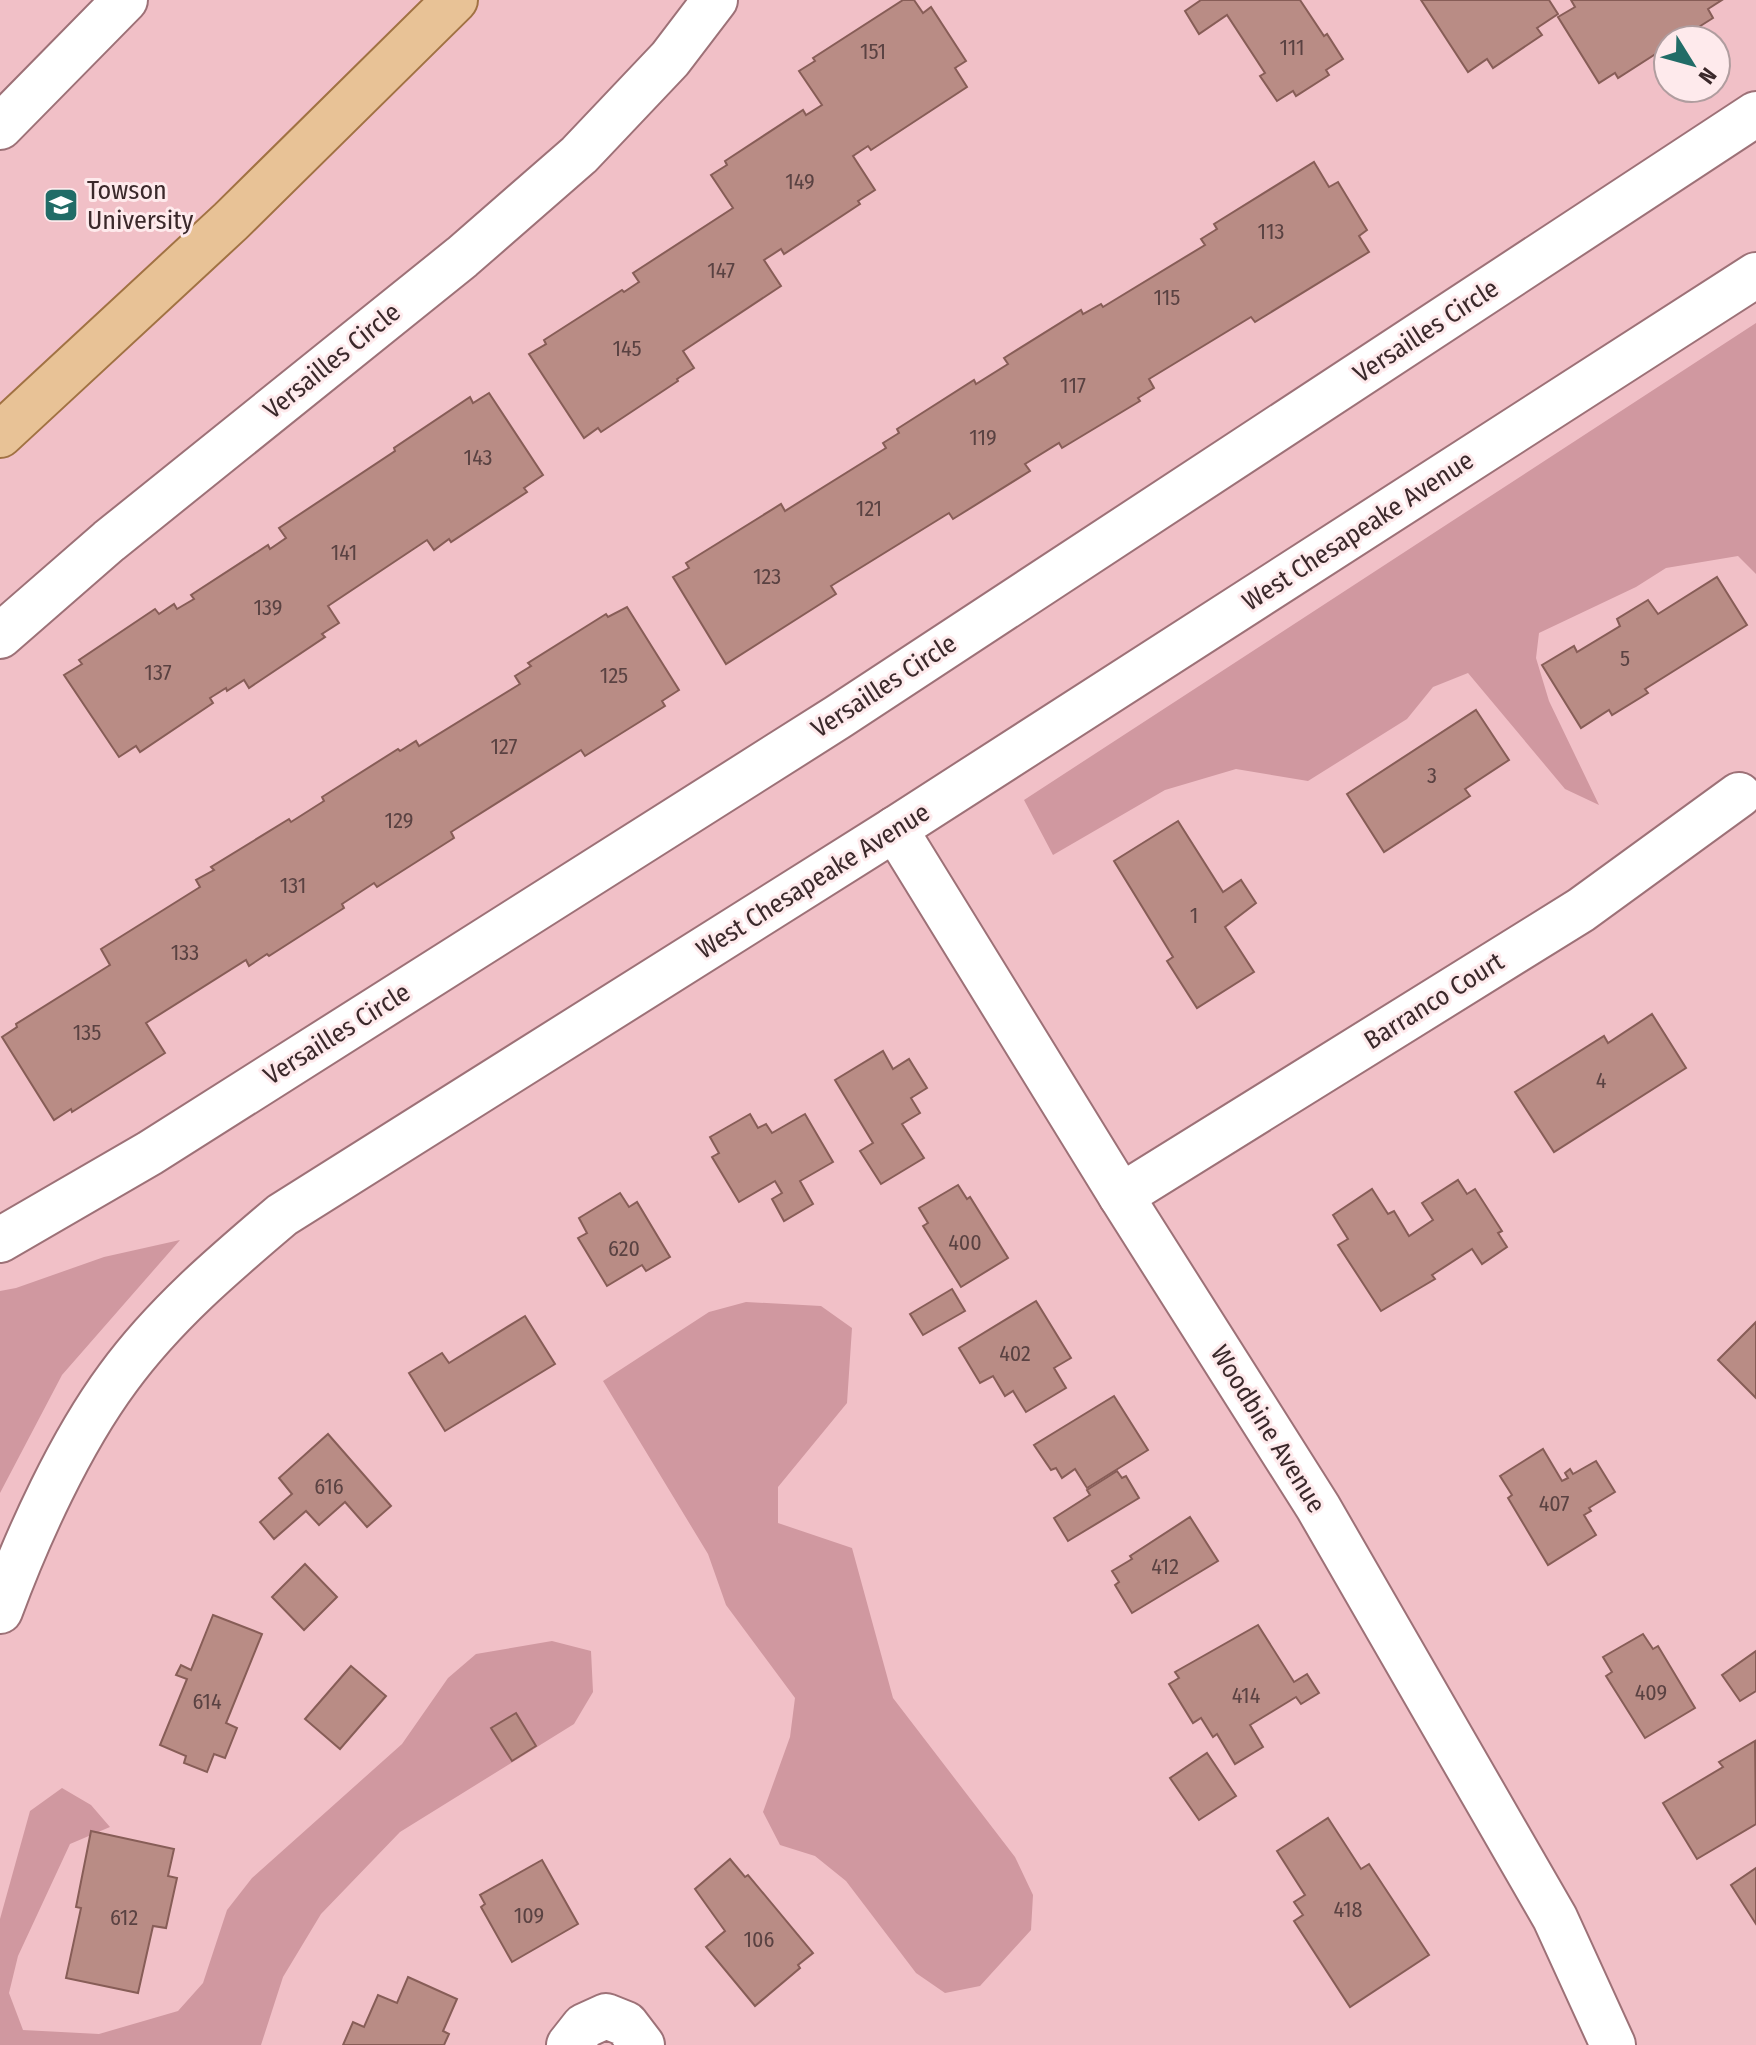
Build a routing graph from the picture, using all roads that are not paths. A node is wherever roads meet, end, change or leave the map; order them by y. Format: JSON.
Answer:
{"nodes":[{"id":1,"x":125,"y":0,"type":"edge"},
{"id":2,"x":455,"y":0,"type":"edge"},
{"id":3,"x":715,"y":0,"type":"edge"},
{"id":4,"x":1756,"y":114,"type":"edge"},
{"id":5,"x":0,"y":127,"type":"edge"},
{"id":6,"x":1756,"y":275,"type":"edge"},
{"id":7,"x":0,"y":435,"type":"edge"},
{"id":8,"x":0,"y":636,"type":"edge"},
{"id":9,"x":1739,"y":795,"type":"dead end"},
{"id":10,"x":895,"y":829,"type":"junction"},
{"id":11,"x":1121,"y":1196,"type":"junction"},
{"id":12,"x":0,"y":1240,"type":"edge"},
{"id":13,"x":0,"y":1611,"type":"edge"},
{"id":14,"x":569,"y":2045,"type":"edge"},
{"id":15,"x":642,"y":2045,"type":"edge"},
{"id":16,"x":1613,"y":2045,"type":"edge"}],
"edges":[{"from":1,"to":5,"type":"street"},
{"from":2,"to":7,"type":"main road"},
{"from":3,"to":8,"type":"street","name":"Versailles Circle"},
{"from":4,"to":12,"type":"street","name":"Versailles Circle"},
{"from":6,"to":10,"type":"street","name":"West Chesapeake Avenue"},
{"from":9,"to":11,"type":"street","name":"Barranco Court"},
{"from":10,"to":11,"type":"street","name":"Woodbine Avenue"},
{"from":10,"to":13,"type":"street","name":"West Chesapeake Avenue"},
{"from":11,"to":16,"type":"street","name":"Woodbine Avenue"},
{"from":14,"to":15,"type":"street"}]}
